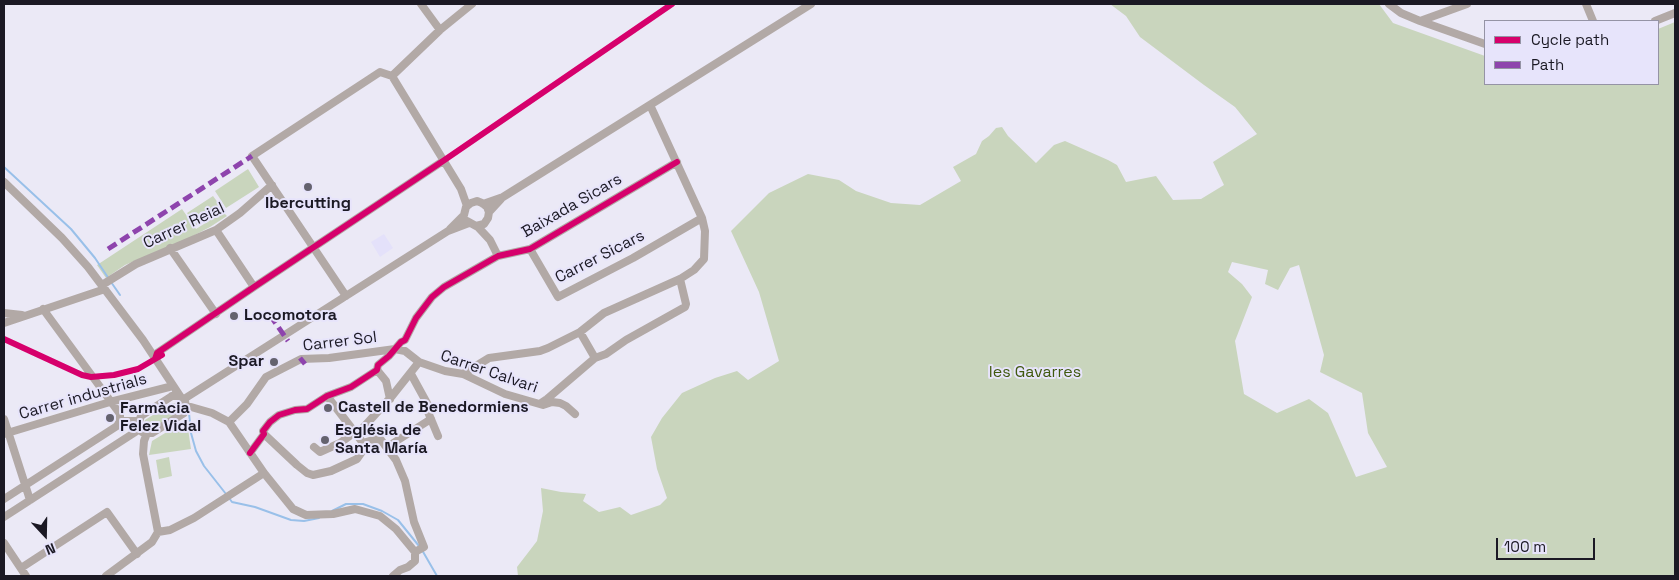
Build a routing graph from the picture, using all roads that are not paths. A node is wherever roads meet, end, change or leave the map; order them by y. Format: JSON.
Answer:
{"nodes":[{"id":1,"x":421,"y":4,"type":"edge"},
{"id":2,"x":472,"y":4,"type":"edge"},
{"id":3,"x":811,"y":4,"type":"edge"},
{"id":4,"x":1389,"y":4,"type":"edge"},
{"id":5,"x":1467,"y":4,"type":"edge"},
{"id":6,"x":1586,"y":4,"type":"edge"},
{"id":7,"x":1675,"y":13,"type":"edge"},
{"id":8,"x":1593,"y":20,"type":"edge"},
{"id":9,"x":1658,"y":20,"type":"edge"},
{"id":10,"x":1420,"y":21,"type":"junction"},
{"id":11,"x":440,"y":30,"type":"junction"},
{"id":12,"x":1484,"y":44,"type":"edge"},
{"id":13,"x":392,"y":76,"type":"junction"},
{"id":14,"x":650,"y":104,"type":"junction"},
{"id":15,"x":444,"y":161,"type":"junction"},
{"id":16,"x":677,"y":162,"type":"junction"},
{"id":17,"x":4,"y":182,"type":"edge"},
{"id":18,"x":272,"y":184,"type":"junction"},
{"id":19,"x":503,"y":197,"type":"junction"},
{"id":20,"x":470,"y":204,"type":"junction"},
{"id":21,"x":483,"y":204,"type":"junction"},
{"id":22,"x":489,"y":212,"type":"junction"},
{"id":23,"x":464,"y":215,"type":"junction"},
{"id":24,"x":702,"y":218,"type":"junction"},
{"id":25,"x":486,"y":221,"type":"junction"},
{"id":26,"x":469,"y":223,"type":"junction"},
{"id":27,"x":478,"y":226,"type":"junction"},
{"id":28,"x":216,"y":230,"type":"junction"},
{"id":29,"x":448,"y":231,"type":"junction"},
{"id":30,"x":490,"y":240,"type":"junction"},
{"id":31,"x":314,"y":247,"type":"junction"},
{"id":32,"x":170,"y":248,"type":"junction"},
{"id":33,"x":530,"y":249,"type":"junction"},
{"id":34,"x":498,"y":256,"type":"junction"},
{"id":35,"x":680,"y":278,"type":"junction"},
{"id":36,"x":105,"y":286,"type":"junction"},
{"id":37,"x":254,"y":287,"type":"junction"},
{"id":38,"x":346,"y":296,"type":"junction"},
{"id":39,"x":43,"y":309,"type":"junction"},
{"id":40,"x":4,"y":314,"type":"edge"},
{"id":41,"x":216,"y":314,"type":"junction"},
{"id":42,"x":24,"y":316,"type":"junction"},
{"id":43,"x":4,"y":323,"type":"edge"},
{"id":44,"x":580,"y":332,"type":"junction"},
{"id":45,"x":405,"y":340,"type":"junction"},
{"id":46,"x":395,"y":349,"type":"junction"},
{"id":47,"x":405,"y":351,"type":"junction"},
{"id":48,"x":595,"y":358,"type":"junction"},
{"id":49,"x":155,"y":359,"type":"junction"},
{"id":50,"x":419,"y":362,"type":"junction"},
{"id":51,"x":377,"y":370,"type":"junction"},
{"id":52,"x":411,"y":374,"type":"junction"},
{"id":53,"x":463,"y":374,"type":"junction"},
{"id":54,"x":169,"y":383,"type":"junction"},
{"id":55,"x":327,"y":396,"type":"junction"},
{"id":56,"x":167,"y":399,"type":"junction"},
{"id":57,"x":390,"y":399,"type":"junction"},
{"id":58,"x":183,"y":401,"type":"junction"},
{"id":59,"x":110,"y":402,"type":"junction"},
{"id":60,"x":539,"y":404,"type":"junction"},
{"id":61,"x":575,"y":414,"type":"dead end"},
{"id":62,"x":4,"y":419,"type":"edge"},
{"id":63,"x":431,"y":419,"type":"junction"},
{"id":64,"x":120,"y":421,"type":"junction"},
{"id":65,"x":138,"y":421,"type":"junction"},
{"id":66,"x":229,"y":422,"type":"junction"},
{"id":67,"x":140,"y":429,"type":"junction"},
{"id":68,"x":356,"y":432,"type":"junction"},
{"id":69,"x":6,"y":434,"type":"edge"},
{"id":70,"x":147,"y":434,"type":"junction"},
{"id":71,"x":264,"y":434,"type":"junction"},
{"id":72,"x":438,"y":436,"type":"dead end"},
{"id":73,"x":363,"y":442,"type":"junction"},
{"id":74,"x":314,"y":447,"type":"dead end"},
{"id":75,"x":387,"y":447,"type":"junction"},
{"id":76,"x":250,"y":453,"type":"junction"},
{"id":77,"x":264,"y":473,"type":"junction"},
{"id":78,"x":25,"y":486,"type":"junction"},
{"id":79,"x":4,"y":499,"type":"edge"},
{"id":80,"x":30,"y":500,"type":"junction"},
{"id":81,"x":4,"y":517,"type":"edge"},
{"id":82,"x":158,"y":532,"type":"junction"},
{"id":83,"x":4,"y":543,"type":"edge"},
{"id":84,"x":416,"y":552,"type":"junction"},
{"id":85,"x":137,"y":554,"type":"junction"},
{"id":86,"x":21,"y":568,"type":"junction"},
{"id":87,"x":26,"y":576,"type":"edge"},
{"id":88,"x":106,"y":576,"type":"edge"},
{"id":89,"x":393,"y":576,"type":"edge"}],
"edges":[{"from":1,"to":11,"type":"street"},
{"from":2,"to":11,"type":"street"},
{"from":3,"to":14,"type":"street"},
{"from":4,"to":10,"type":"street"},
{"from":5,"to":10,"type":"street"},
{"from":6,"to":8,"type":"street"},
{"from":7,"to":9,"type":"street"},
{"from":10,"to":12,"type":"street"},
{"from":11,"to":13,"type":"street"},
{"from":13,"to":15,"type":"street"},
{"from":13,"to":18,"type":"street"},
{"from":14,"to":16,"type":"street"},
{"from":14,"to":19,"type":"street"},
{"from":15,"to":20,"type":"street"},
{"from":15,"to":31,"type":"street"},
{"from":16,"to":24,"type":"street"},
{"from":16,"to":33,"type":"street","name":"Baixada Sicars"},
{"from":17,"to":36,"type":"street"},
{"from":18,"to":28,"type":"street","name":"Carrer Reial"},
{"from":18,"to":31,"type":"street"},
{"from":19,"to":21,"type":"street"},
{"from":19,"to":22,"type":"street"},
{"from":20,"to":21,"type":"street"},
{"from":20,"to":23,"type":"street"},
{"from":21,"to":22,"type":"street"},
{"from":22,"to":25,"type":"street"},
{"from":23,"to":26,"type":"street"},
{"from":23,"to":29,"type":"street"},
{"from":24,"to":33,"type":"street","name":"Carrer Sicars"},
{"from":24,"to":35,"type":"street"},
{"from":25,"to":27,"type":"street"},
{"from":25,"to":30,"type":"street"},
{"from":26,"to":27,"type":"street"},
{"from":26,"to":29,"type":"street"},
{"from":27,"to":30,"type":"street"},
{"from":28,"to":32,"type":"street","name":"Carrer Reial"},
{"from":28,"to":37,"type":"street"},
{"from":29,"to":38,"type":"street"},
{"from":30,"to":34,"type":"street"},
{"from":31,"to":37,"type":"street"},
{"from":31,"to":38,"type":"street"},
{"from":32,"to":36,"type":"street","name":"Carrer Reial"},
{"from":32,"to":41,"type":"street"},
{"from":33,"to":34,"type":"street","name":"Baixada Sicars"},
{"from":34,"to":45,"type":"street","name":"Baixada Sicars"},
{"from":35,"to":44,"type":"street"},
{"from":35,"to":48,"type":"street"},
{"from":36,"to":39,"type":"street","name":"Carrer Reial"},
{"from":36,"to":49,"type":"street"},
{"from":37,"to":41,"type":"street"},
{"from":38,"to":58,"type":"street"},
{"from":39,"to":42,"type":"street","name":"Carrer Reial"},
{"from":39,"to":59,"type":"street"},
{"from":40,"to":42,"type":"street","name":"Carrer Reial"},
{"from":41,"to":49,"type":"street"},
{"from":42,"to":43,"type":"street","name":"Carrer Reial"},
{"from":44,"to":48,"type":"street"},
{"from":44,"to":53,"type":"street"},
{"from":45,"to":46,"type":"street","name":"Baixada Sicars"},
{"from":45,"to":47,"type":"street"},
{"from":46,"to":47,"type":"street","name":"Carrer Sol"},
{"from":46,"to":51,"type":"street","name":"Baixada Sicars"},
{"from":46,"to":66,"type":"street","name":"Carrer Sol"},
{"from":47,"to":50,"type":"street","name":"Carrer Calvari"},
{"from":48,"to":60,"type":"street"},
{"from":49,"to":54,"type":"street"},
{"from":50,"to":52,"type":"street"},
{"from":50,"to":53,"type":"street","name":"Carrer Calvari"},
{"from":51,"to":55,"type":"street","name":"Baixada Sicars"},
{"from":51,"to":57,"type":"street"},
{"from":52,"to":57,"type":"street"},
{"from":52,"to":63,"type":"street"},
{"from":53,"to":60,"type":"street","name":"Carrer Calvari"},
{"from":54,"to":56,"type":"street"},
{"from":54,"to":58,"type":"street"},
{"from":54,"to":59,"type":"street","name":"Carrer industrials"},
{"from":55,"to":68,"type":"street"},
{"from":55,"to":71,"type":"street","name":"Baixada Sicars"},
{"from":56,"to":58,"type":"street"},
{"from":56,"to":65,"type":"street"},
{"from":57,"to":68,"type":"street"},
{"from":58,"to":66,"type":"street"},
{"from":58,"to":70,"type":"street"},
{"from":59,"to":64,"type":"street"},
{"from":59,"to":69,"type":"street","name":"Carrer industrials"},
{"from":60,"to":61,"type":"street","name":"Carrer Calvari"},
{"from":62,"to":69,"type":"street"},
{"from":63,"to":72,"type":"street"},
{"from":63,"to":75,"type":"street"},
{"from":64,"to":65,"type":"street"},
{"from":64,"to":78,"type":"street"},
{"from":65,"to":67,"type":"street"},
{"from":66,"to":76,"type":"street"},
{"from":67,"to":70,"type":"street"},
{"from":67,"to":80,"type":"street"},
{"from":68,"to":73,"type":"street"},
{"from":68,"to":74,"type":"street"},
{"from":69,"to":78,"type":"street"},
{"from":70,"to":82,"type":"street"},
{"from":71,"to":73,"type":"street"},
{"from":71,"to":76,"type":"street","name":"Baixada Sicars"},
{"from":73,"to":75,"type":"street"},
{"from":75,"to":84,"type":"street"},
{"from":76,"to":77,"type":"street"},
{"from":77,"to":82,"type":"street"},
{"from":77,"to":84,"type":"street"},
{"from":78,"to":79,"type":"street"},
{"from":78,"to":80,"type":"street"},
{"from":80,"to":81,"type":"street"},
{"from":82,"to":85,"type":"street"},
{"from":83,"to":86,"type":"street"},
{"from":84,"to":89,"type":"street"},
{"from":85,"to":86,"type":"street"},
{"from":85,"to":88,"type":"street"},
{"from":86,"to":87,"type":"street"}]}
